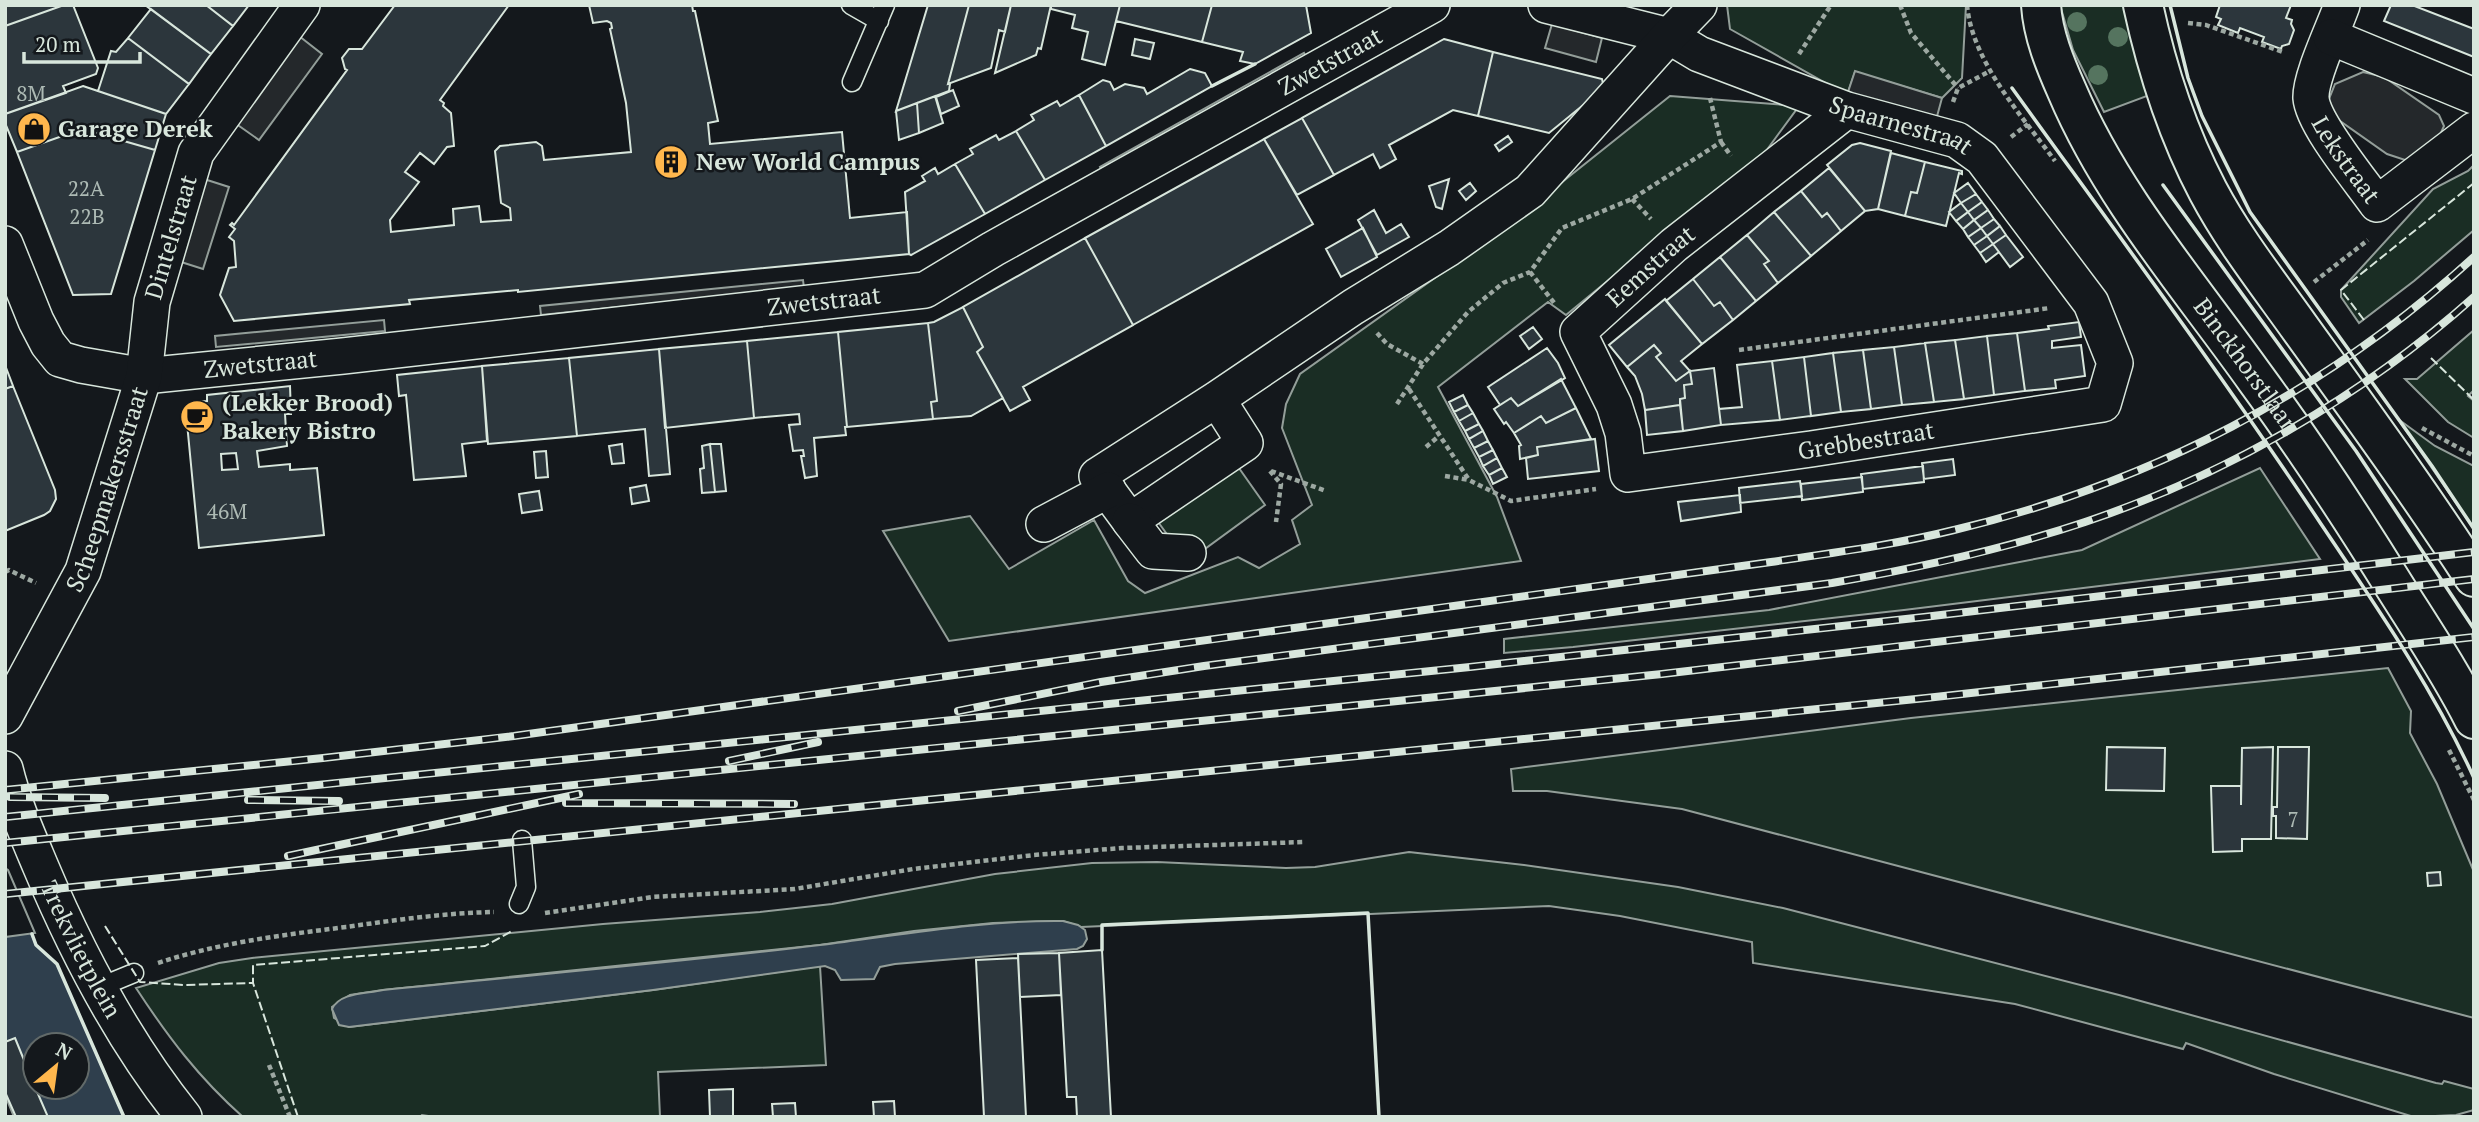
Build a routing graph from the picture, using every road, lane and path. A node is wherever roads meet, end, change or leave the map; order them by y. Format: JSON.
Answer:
{"nodes":[{"id":1,"x":302,"y":5,"type":"edge"},
{"id":2,"x":851,"y":5,"type":"edge"},
{"id":3,"x":1432,"y":5,"type":"edge"},
{"id":4,"x":1546,"y":5,"type":"edge"},
{"id":5,"x":1699,"y":5,"type":"edge"},
{"id":6,"x":1832,"y":5,"type":"edge"},
{"id":7,"x":1900,"y":5,"type":"edge"},
{"id":8,"x":2041,"y":5,"type":"edge"},
{"id":9,"x":2143,"y":5,"type":"edge"},
{"id":10,"x":882,"y":13,"type":"edge"},
{"id":11,"x":2180,"y":22,"type":"dead end"},
{"id":12,"x":1669,"y":36,"type":"junction"},
{"id":13,"x":2331,"y":36,"type":"edge"},
{"id":14,"x":1699,"y":54,"type":"junction"},
{"id":15,"x":1990,"y":71,"type":"dead end"},
{"id":16,"x":852,"y":82,"type":"dead end"},
{"id":17,"x":1779,"y":83,"type":"junction"},
{"id":18,"x":1958,"y":88,"type":"junction"},
{"id":19,"x":2474,"y":96,"type":"edge"},
{"id":20,"x":1847,"y":110,"type":"junction"},
{"id":21,"x":2474,"y":130,"type":"edge"},
{"id":22,"x":1945,"y":136,"type":"junction"},
{"id":23,"x":2377,"y":204,"type":"junction"},
{"id":24,"x":5,"y":244,"type":"edge"},
{"id":25,"x":2305,"y":275,"type":"dead end"},
{"id":26,"x":2311,"y":284,"type":"junction"},
{"id":27,"x":2317,"y":294,"type":"dead end"},
{"id":28,"x":2091,"y":303,"type":"junction"},
{"id":29,"x":1353,"y":307,"type":"junction"},
{"id":30,"x":1739,"y":349,"type":"dead end"},
{"id":31,"x":1423,"y":365,"type":"junction"},
{"id":32,"x":144,"y":376,"type":"junction"},
{"id":33,"x":1409,"y":389,"type":"junction"},
{"id":34,"x":1217,"y":399,"type":"junction"},
{"id":35,"x":1397,"y":404,"type":"dead end"},
{"id":36,"x":2103,"y":404,"type":"joint"},
{"id":37,"x":2418,"y":425,"type":"dead end"},
{"id":38,"x":1439,"y":436,"type":"junction"},
{"id":39,"x":1426,"y":447,"type":"dead end"},
{"id":40,"x":2474,"y":456,"type":"edge"},
{"id":41,"x":1628,"y":474,"type":"junction"},
{"id":42,"x":1445,"y":476,"type":"dead end"},
{"id":43,"x":1469,"y":480,"type":"junction"},
{"id":44,"x":1108,"y":491,"type":"junction"},
{"id":45,"x":1326,"y":491,"type":"dead end"},
{"id":46,"x":1130,"y":521,"type":"junction"},
{"id":47,"x":1276,"y":522,"type":"dead end"},
{"id":48,"x":1044,"y":524,"type":"dead end"},
{"id":49,"x":1188,"y":553,"type":"dead end"},
{"id":50,"x":2474,"y":578,"type":"edge"},
{"id":51,"x":5,"y":716,"type":"edge"},
{"id":52,"x":2474,"y":719,"type":"edge"},
{"id":53,"x":5,"y":769,"type":"edge"},
{"id":54,"x":522,"y":840,"type":"dead end"},
{"id":55,"x":1305,"y":842,"type":"dead end"},
{"id":56,"x":526,"y":908,"type":"joint"},
{"id":57,"x":500,"y":912,"type":"dead end"},
{"id":58,"x":134,"y":973,"type":"joint"},
{"id":59,"x":100,"y":987,"type":"junction"},
{"id":60,"x":269,"y":1065,"type":"dead end"},
{"id":61,"x":184,"y":1117,"type":"edge"},
{"id":62,"x":290,"y":1117,"type":"edge"}],
"edges":[{"from":1,"to":32,"type":"street","name":"Dintelstraat"},
{"from":2,"to":10,"type":"lane"},
{"from":3,"to":32,"type":"street","name":"Zwetstraat"},
{"from":4,"to":12,"type":"street","name":"Spaarnestraat"},
{"from":5,"to":12,"type":"street"},
{"from":6,"to":17,"type":"path"},
{"from":7,"to":18,"type":"path"},
{"from":8,"to":52,"type":"main road","name":"Binckhorstlaan"},
{"from":9,"to":50,"type":"main road"},
{"from":10,"to":16,"type":"lane"},
{"from":11,"to":13,"type":"path"},
{"from":12,"to":14,"type":"street","name":"Spaarnestraat"},
{"from":12,"to":29,"type":"street"},
{"from":13,"to":19,"type":"street"},
{"from":13,"to":23,"type":"street","name":"Lekstraat"},
{"from":14,"to":17,"type":"street","name":"Spaarnestraat"},
{"from":14,"to":31,"type":"path"},
{"from":15,"to":18,"type":"path"},
{"from":17,"to":20,"type":"street","name":"Spaarnestraat"},
{"from":18,"to":22,"type":"path"},
{"from":20,"to":22,"type":"street","name":"Spaarnestraat"},
{"from":20,"to":41,"type":"street","name":"Eemstraat"},
{"from":21,"to":23,"type":"street","name":"Lekstraat"},
{"from":22,"to":28,"type":"street","name":"Spaarnestraat"},
{"from":23,"to":26,"type":"path"},
{"from":24,"to":32,"type":"street","name":"Scheepmakersstraat"},
{"from":25,"to":26,"type":"path"},
{"from":26,"to":27,"type":"path"},
{"from":28,"to":30,"type":"path"},
{"from":28,"to":36,"type":"street","name":"Spaarnestraat"},
{"from":29,"to":31,"type":"path"},
{"from":29,"to":34,"type":"street"},
{"from":31,"to":33,"type":"path"},
{"from":32,"to":51,"type":"street","name":"Scheepmakersstraat"},
{"from":33,"to":35,"type":"path"},
{"from":33,"to":38,"type":"path"},
{"from":34,"to":44,"type":"street"},
{"from":34,"to":46,"type":"street"},
{"from":36,"to":41,"type":"street","name":"Grebbestraat"},
{"from":37,"to":40,"type":"path"},
{"from":38,"to":39,"type":"path"},
{"from":38,"to":43,"type":"path"},
{"from":41,"to":43,"type":"path"},
{"from":42,"to":43,"type":"path"},
{"from":44,"to":46,"type":"street"},
{"from":44,"to":48,"type":"street"},
{"from":45,"to":47,"type":"path"},
{"from":46,"to":49,"type":"street"},
{"from":53,"to":59,"type":"street","name":"Trekvlietplein"},
{"from":54,"to":56,"type":"lane"},
{"from":55,"to":56,"type":"path"},
{"from":57,"to":58,"type":"path"},
{"from":58,"to":59,"type":"lane"},
{"from":59,"to":61,"type":"street","name":"Trekvlietplein"},
{"from":60,"to":62,"type":"path"}]}
